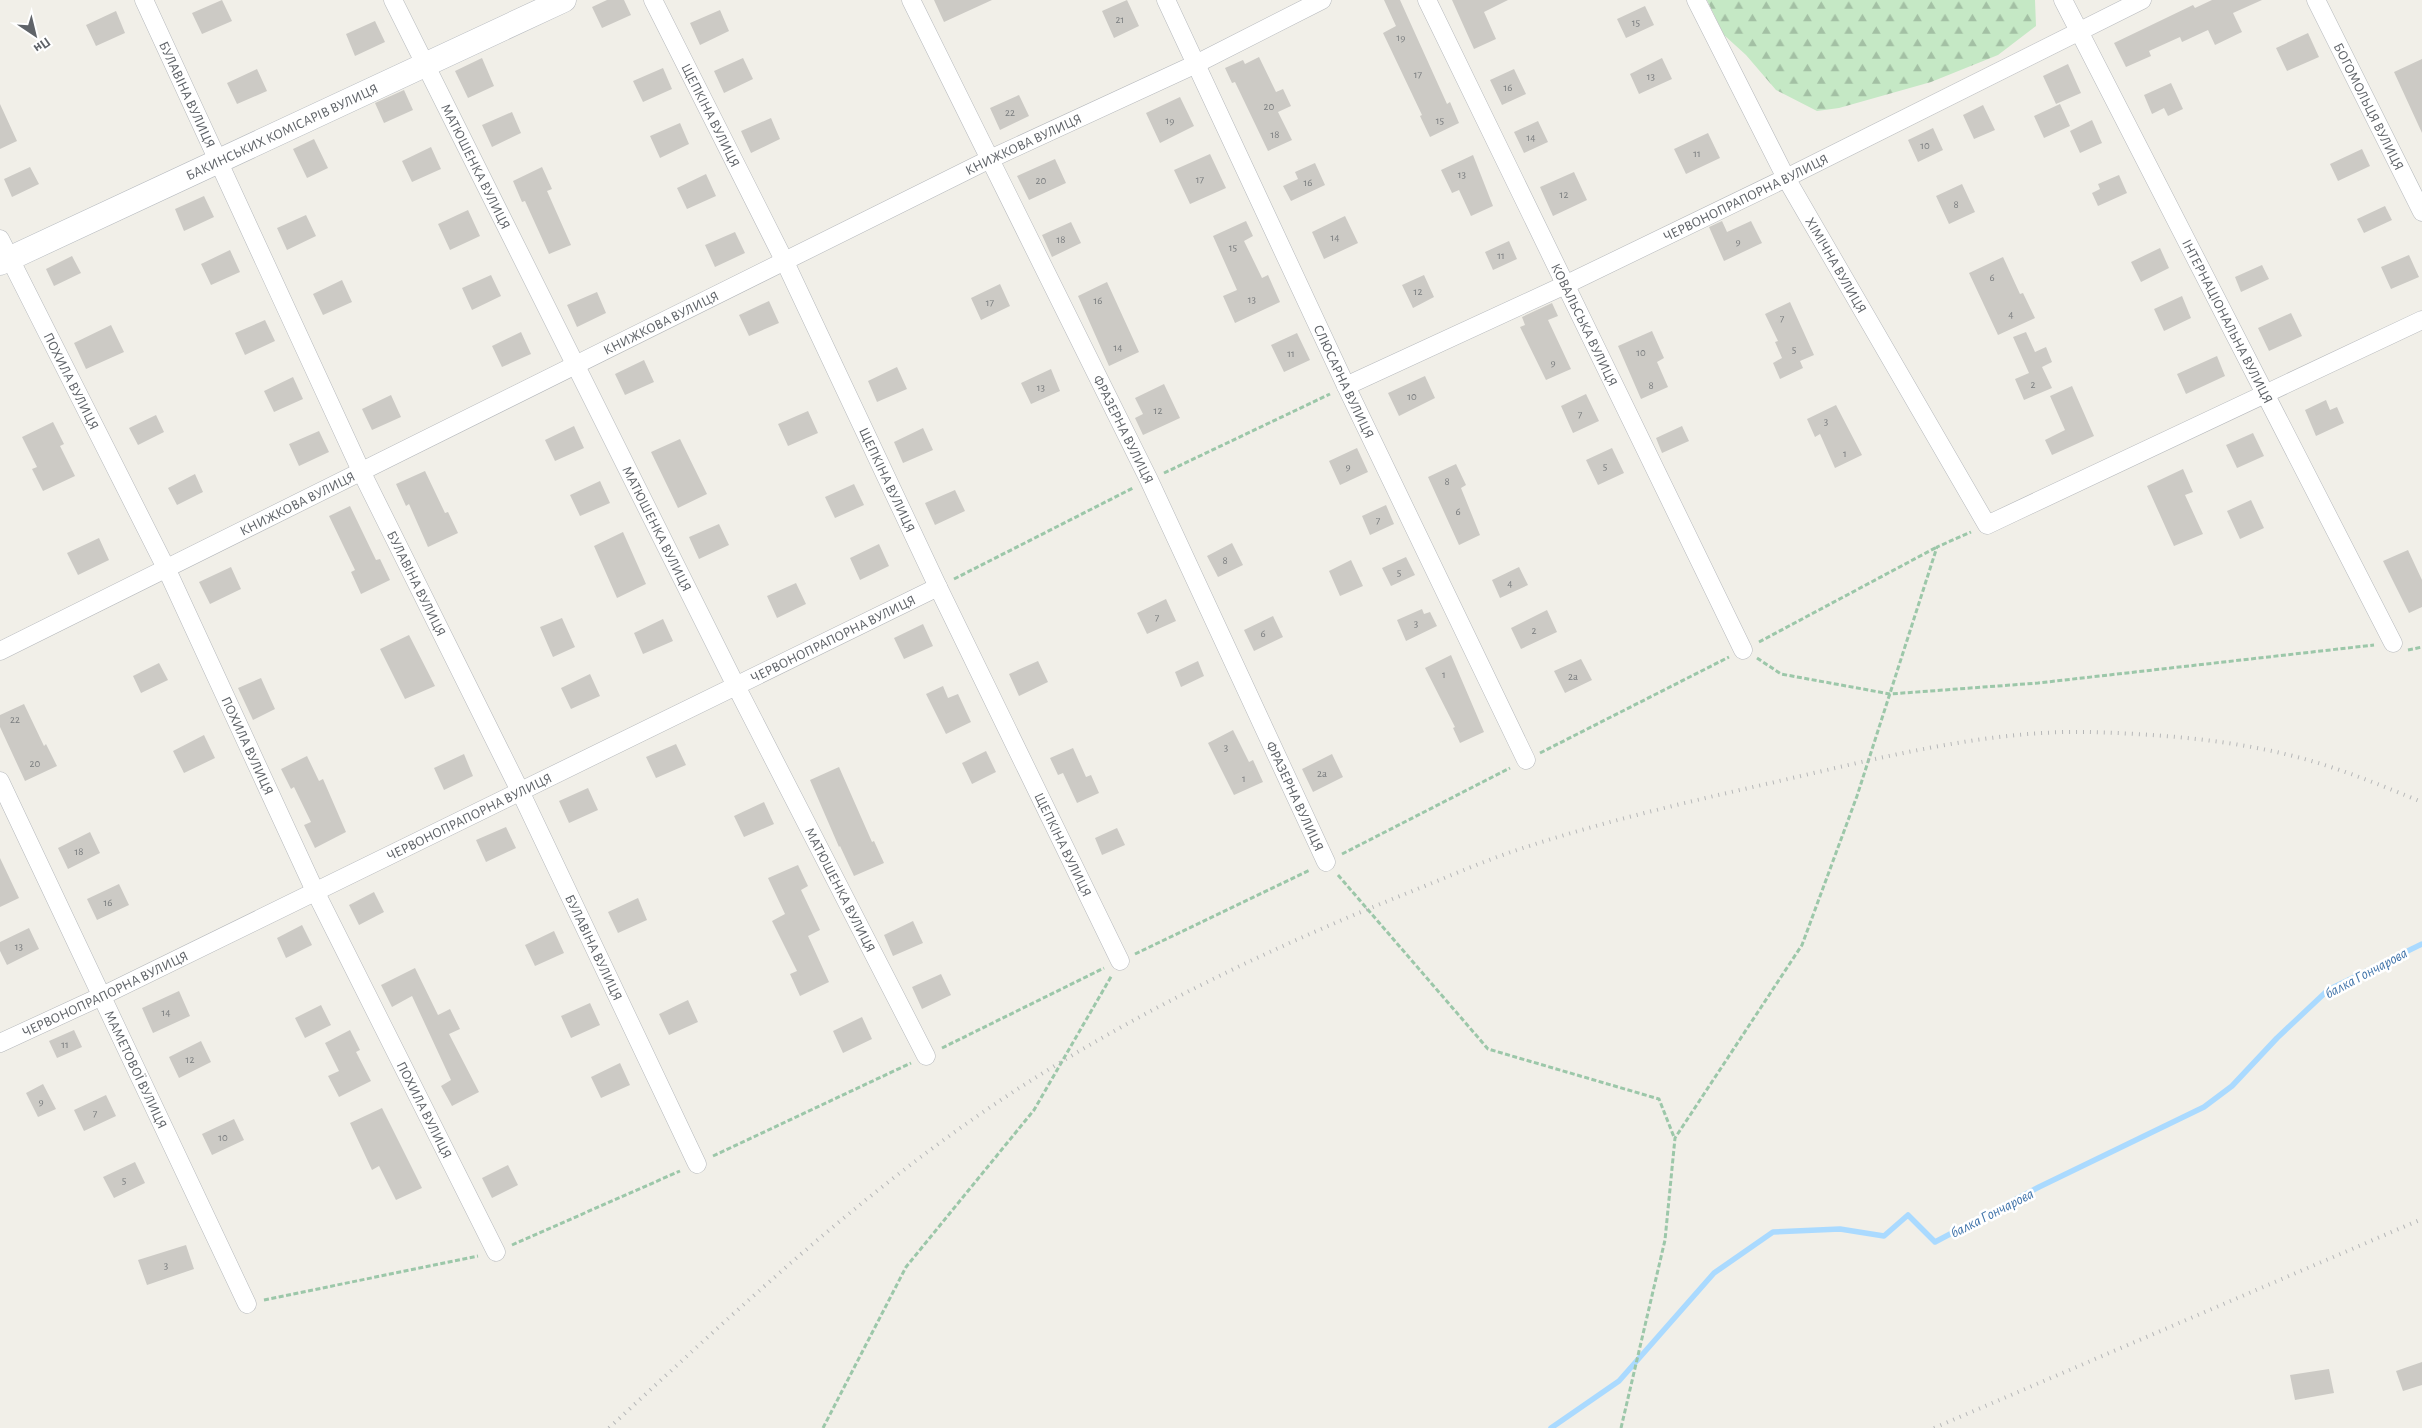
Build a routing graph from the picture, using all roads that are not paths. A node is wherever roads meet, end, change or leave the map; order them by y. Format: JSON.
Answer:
{"nodes":[{"id":1,"x":144,"y":0,"type":"edge"},
{"id":2,"x":393,"y":0,"type":"edge"},
{"id":3,"x":564,"y":0,"type":"edge"},
{"id":4,"x":653,"y":0,"type":"edge"},
{"id":5,"x":911,"y":0,"type":"edge"},
{"id":6,"x":1166,"y":0,"type":"edge"},
{"id":7,"x":1322,"y":0,"type":"edge"},
{"id":8,"x":1427,"y":0,"type":"edge"},
{"id":9,"x":1696,"y":0,"type":"edge"},
{"id":10,"x":2063,"y":0,"type":"edge"},
{"id":11,"x":2142,"y":0,"type":"edge"},
{"id":12,"x":2316,"y":0,"type":"edge"},
{"id":13,"x":2080,"y":31,"type":"junction"},
{"id":14,"x":1196,"y":64,"type":"junction"},
{"id":15,"x":424,"y":66,"type":"junction"},
{"id":16,"x":988,"y":160,"type":"junction"},
{"id":17,"x":217,"y":162,"type":"junction"},
{"id":18,"x":1786,"y":178,"type":"junction"},
{"id":19,"x":2422,"y":212,"type":"edge"},
{"id":20,"x":3,"y":254,"type":"edge"},
{"id":21,"x":785,"y":262,"type":"junction"},
{"id":22,"x":1565,"y":285,"type":"junction"},
{"id":23,"x":2422,"y":320,"type":"edge"},
{"id":24,"x":576,"y":366,"type":"junction"},
{"id":25,"x":1346,"y":386,"type":"junction"},
{"id":26,"x":2266,"y":395,"type":"junction"},
{"id":27,"x":362,"y":473,"type":"junction"},
{"id":28,"x":167,"y":570,"type":"junction"},
{"id":29,"x":938,"y":587,"type":"junction"},
{"id":30,"x":2393,"y":643,"type":"road end"},
{"id":31,"x":1744,"y":650,"type":"road end"},
{"id":32,"x":0,"y":651,"type":"edge"},
{"id":33,"x":736,"y":686,"type":"junction"},
{"id":34,"x":1526,"y":760,"type":"dead end"},
{"id":35,"x":0,"y":781,"type":"edge"},
{"id":36,"x":520,"y":792,"type":"junction"},
{"id":37,"x":1326,"y":862,"type":"road end"},
{"id":38,"x":315,"y":891,"type":"junction"},
{"id":39,"x":1120,"y":960,"type":"road end"},
{"id":40,"x":102,"y":996,"type":"junction"},
{"id":41,"x":0,"y":1043,"type":"edge"},
{"id":42,"x":926,"y":1056,"type":"dead end"},
{"id":43,"x":696,"y":1164,"type":"dead end"},
{"id":44,"x":496,"y":1252,"type":"dead end"},
{"id":45,"x":247,"y":1304,"type":"dead end"}],
"edges":[{"from":1,"to":17,"type":"street","name":"БУЛАВІНА ВУЛИЦЯ"},
{"from":2,"to":15,"type":"street","name":"МАТЮШЕНКА ВУЛИЦЯ"},
{"from":3,"to":15,"type":"street","name":"БАКИНСЬКИХ КОМІСАРІВ ВУЛИЦЯ"},
{"from":4,"to":21,"type":"street","name":"ЩЕПКІНА ВУЛИЦЯ"},
{"from":5,"to":16,"type":"street","name":"ФРАЗЕРНА ВУЛИЦЯ"},
{"from":6,"to":14,"type":"street","name":"СЛЮСАРНА ВУЛИЦЯ"},
{"from":7,"to":14,"type":"street","name":"КНИЖКОВА ВУЛИЦЯ"},
{"from":8,"to":22,"type":"street","name":"КОВАЛЬСЬКА ВУЛИЦЯ"},
{"from":9,"to":18,"type":"street","name":"ХІМІЧНА ВУЛИЦЯ"},
{"from":10,"to":13,"type":"street","name":"ІНТЕРНАЦІОНАЛЬНА ВУЛИЦЯ"},
{"from":11,"to":13,"type":"street","name":"ЧЕРВОНОПРАПОРНА ВУЛИЦЯ"},
{"from":12,"to":19,"type":"street","name":"БОГОМОЛЬЦЯ ВУЛИЦЯ"},
{"from":13,"to":18,"type":"street","name":"ЧЕРВОНОПРАПОРНА ВУЛИЦЯ"},
{"from":13,"to":26,"type":"street","name":"ІНТЕРНАЦІОНАЛЬНА ВУЛИЦЯ"},
{"from":14,"to":16,"type":"street","name":"КНИЖКОВА ВУЛИЦЯ"},
{"from":14,"to":25,"type":"street","name":"СЛЮСАРНА ВУЛИЦЯ"},
{"from":15,"to":17,"type":"street","name":"БАКИНСЬКИХ КОМІСАРІВ ВУЛИЦЯ"},
{"from":15,"to":24,"type":"street","name":"МАТЮШЕНКА ВУЛИЦЯ"},
{"from":16,"to":21,"type":"street","name":"КНИЖКОВА ВУЛИЦЯ"},
{"from":16,"to":37,"type":"street","name":"ФРАЗЕРНА ВУЛИЦЯ"},
{"from":17,"to":20,"type":"street","name":"БАКИНСЬКИХ КОМІСАРІВ ВУЛИЦЯ"},
{"from":17,"to":27,"type":"street","name":"БУЛАВІНА ВУЛИЦЯ"},
{"from":18,"to":22,"type":"street","name":"ЧЕРВОНОПРАПОРНА ВУЛИЦЯ"},
{"from":18,"to":26,"type":"street","name":"ХІМІЧНА ВУЛИЦЯ"},
{"from":20,"to":28,"type":"street","name":"ПОХИЛА ВУЛИЦЯ"},
{"from":21,"to":24,"type":"street","name":"КНИЖКОВА ВУЛИЦЯ"},
{"from":21,"to":29,"type":"street","name":"ЩЕПКІНА ВУЛИЦЯ"},
{"from":22,"to":25,"type":"street","name":"ЧЕРВОНОПРАПОРНА ВУЛИЦЯ"},
{"from":22,"to":31,"type":"street","name":"КОВАЛЬСЬКА ВУЛИЦЯ"},
{"from":23,"to":26,"type":"street"},
{"from":24,"to":27,"type":"street","name":"КНИЖКОВА ВУЛИЦЯ"},
{"from":24,"to":33,"type":"street","name":"МАТЮШЕНКА ВУЛИЦЯ"},
{"from":25,"to":34,"type":"street","name":"СЛЮСАРНА ВУЛИЦЯ"},
{"from":26,"to":30,"type":"street","name":"ІНТЕРНАЦІОНАЛЬНА ВУЛИЦЯ"},
{"from":27,"to":28,"type":"street","name":"КНИЖКОВА ВУЛИЦЯ"},
{"from":27,"to":36,"type":"street","name":"БУЛАВІНА ВУЛИЦЯ"},
{"from":28,"to":32,"type":"street","name":"КНИЖКОВА ВУЛИЦЯ"},
{"from":28,"to":38,"type":"street","name":"ПОХИЛА ВУЛИЦЯ"},
{"from":29,"to":33,"type":"street","name":"ЧЕРВОНОПРАПОРНА ВУЛИЦЯ"},
{"from":29,"to":39,"type":"street","name":"ЩЕПКІНА ВУЛИЦЯ"},
{"from":33,"to":36,"type":"street","name":"ЧЕРВОНОПРАПОРНА ВУЛИЦЯ"},
{"from":33,"to":42,"type":"street","name":"МАТЮШЕНКА ВУЛИЦЯ"},
{"from":35,"to":40,"type":"street","name":"МАМЕТОВОЇ ВУЛИЦЯ"},
{"from":36,"to":38,"type":"street","name":"ЧЕРВОНОПРАПОРНА ВУЛИЦЯ"},
{"from":36,"to":43,"type":"street","name":"БУЛАВІНА ВУЛИЦЯ"},
{"from":38,"to":40,"type":"street","name":"ЧЕРВОНОПРАПОРНА ВУЛИЦЯ"},
{"from":38,"to":44,"type":"street","name":"ПОХИЛА ВУЛИЦЯ"},
{"from":40,"to":41,"type":"street","name":"ЧЕРВОНОПРАПОРНА ВУЛИЦЯ"},
{"from":40,"to":45,"type":"street","name":"МАМЕТОВОЇ ВУЛИЦЯ"}]}
